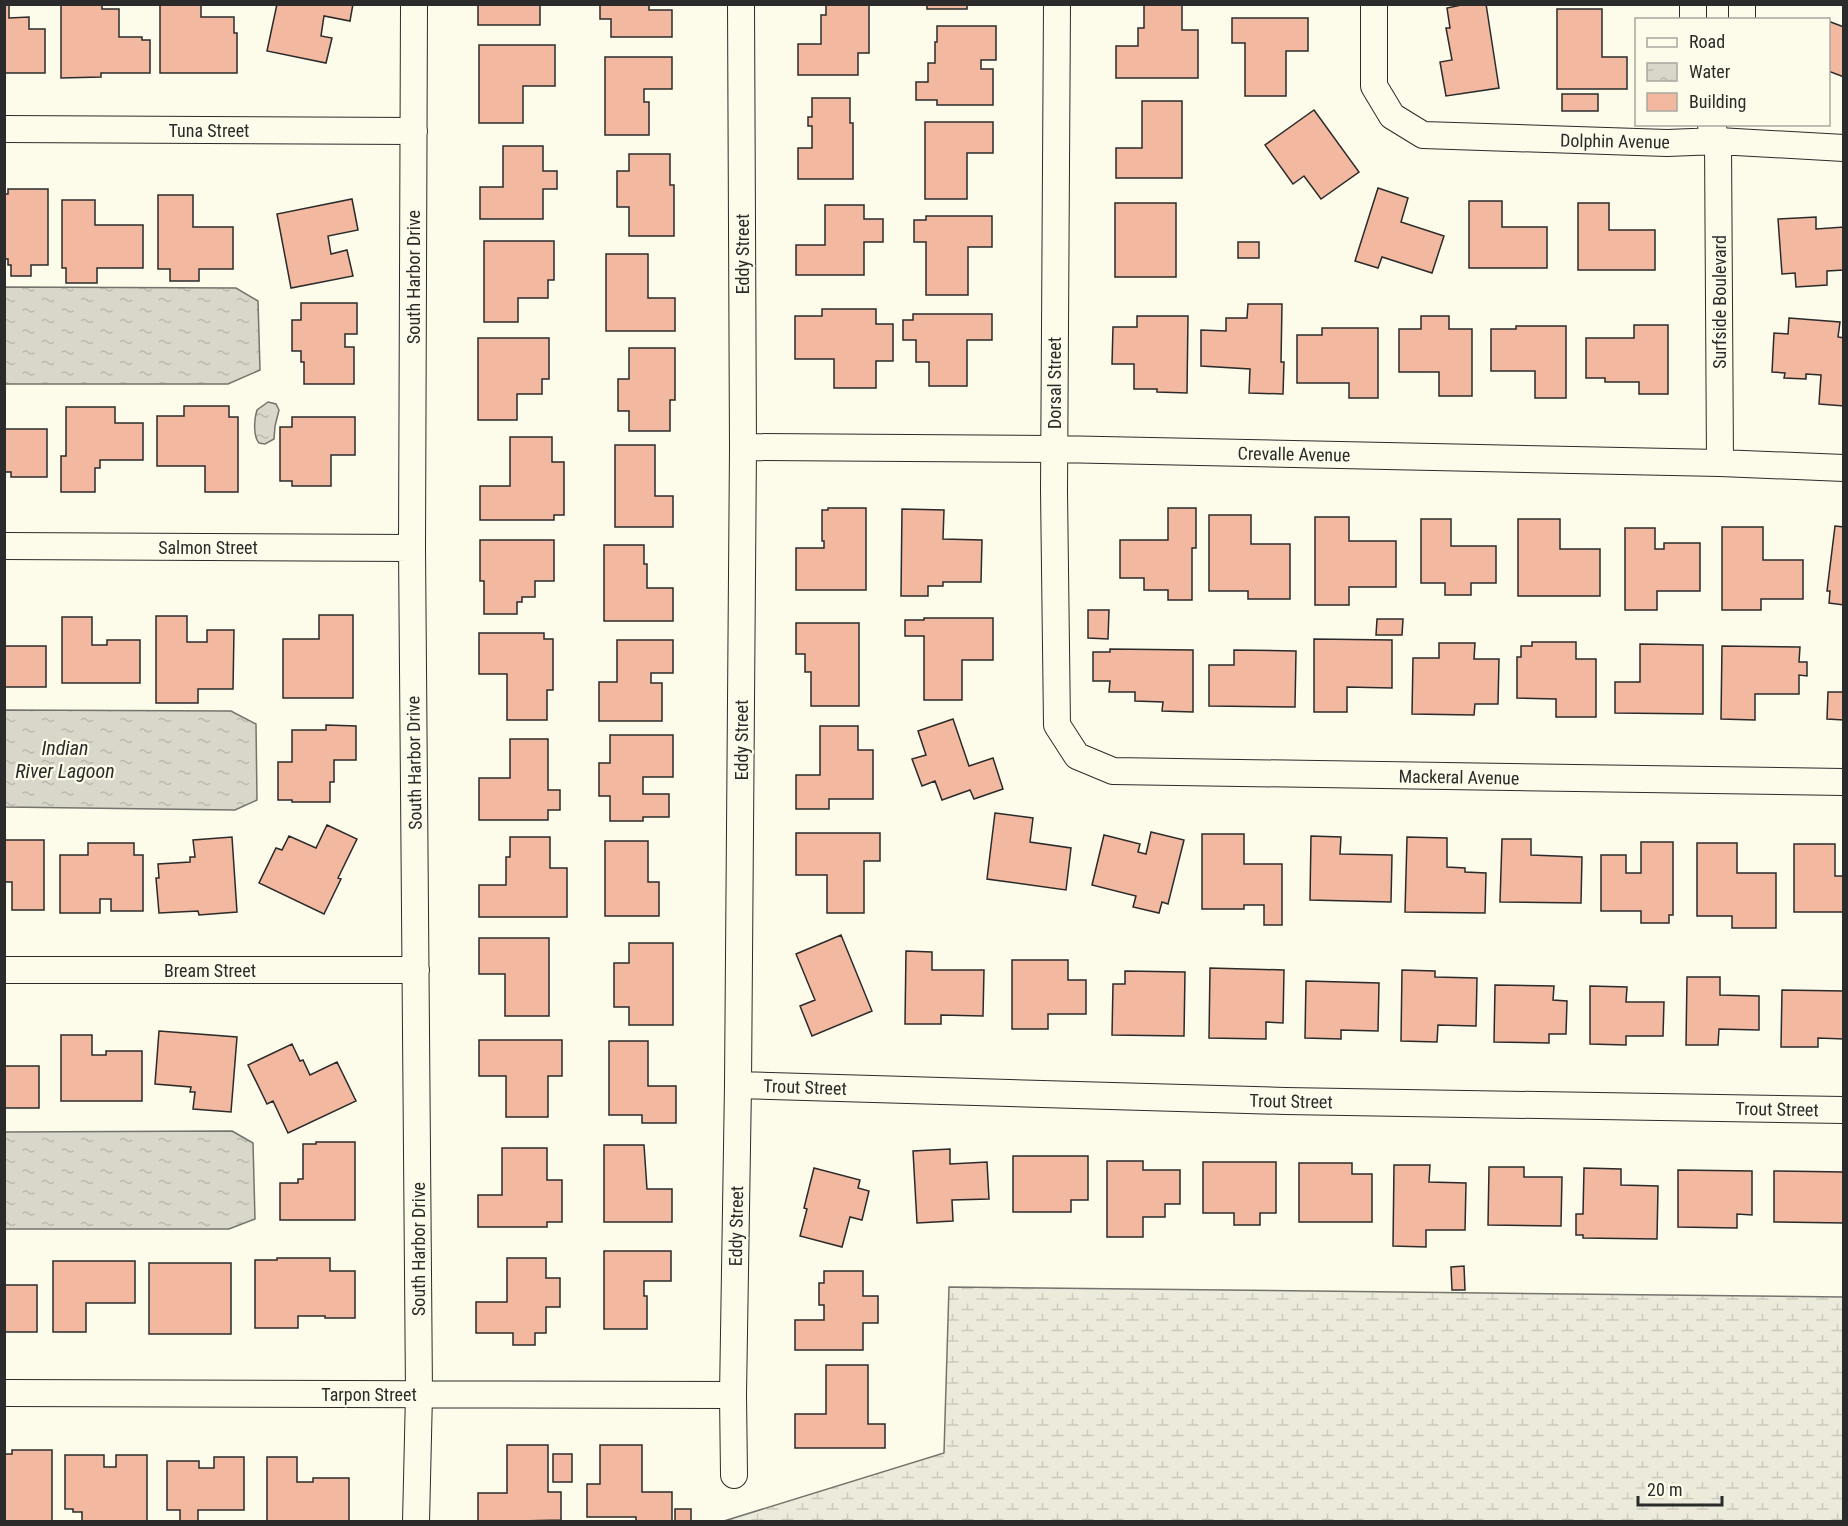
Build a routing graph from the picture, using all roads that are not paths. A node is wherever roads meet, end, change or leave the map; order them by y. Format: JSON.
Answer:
{"nodes":[{"id":1,"x":414,"y":4,"type":"edge"},
{"id":2,"x":741,"y":4,"type":"edge"},
{"id":3,"x":1057,"y":4,"type":"edge"},
{"id":4,"x":1374,"y":4,"type":"edge"},
{"id":5,"x":4,"y":129,"type":"edge"},
{"id":6,"x":1718,"y":130,"type":"edge"},
{"id":7,"x":414,"y":131,"type":"junction"},
{"id":8,"x":1844,"y":148,"type":"edge"},
{"id":9,"x":743,"y":447,"type":"junction"},
{"id":10,"x":1054,"y":449,"type":"junction"},
{"id":11,"x":1720,"y":463,"type":"junction"},
{"id":12,"x":1844,"y":468,"type":"edge"},
{"id":13,"x":4,"y":546,"type":"edge"},
{"id":14,"x":412,"y":548,"type":"junction"},
{"id":15,"x":1077,"y":756,"type":"joint"},
{"id":16,"x":1844,"y":782,"type":"edge"},
{"id":17,"x":4,"y":970,"type":"edge"},
{"id":18,"x":416,"y":970,"type":"junction"},
{"id":19,"x":738,"y":1086,"type":"junction"},
{"id":20,"x":1844,"y":1110,"type":"edge"},
{"id":21,"x":4,"y":1393,"type":"edge"},
{"id":22,"x":419,"y":1394,"type":"junction"},
{"id":23,"x":733,"y":1395,"type":"junction"},
{"id":24,"x":734,"y":1475,"type":"dead end"},
{"id":25,"x":416,"y":1521,"type":"edge"}],
"edges":[{"from":1,"to":7,"type":"street","name":"South Harbor Drive"},
{"from":2,"to":9,"type":"street","name":"Eddy Street"},
{"from":3,"to":10,"type":"street","name":"Dorsal Street"},
{"from":4,"to":6,"type":"street","name":"Dolphin Avenue"},
{"from":5,"to":7,"type":"street","name":"Tuna Street"},
{"from":6,"to":8,"type":"street","name":"Dolphin Avenue"},
{"from":6,"to":11,"type":"street","name":"Surfside Boulevard"},
{"from":7,"to":14,"type":"street","name":"South Harbor Drive"},
{"from":9,"to":10,"type":"street","name":"Crevalle Avenue"},
{"from":9,"to":19,"type":"street","name":"Eddy Street"},
{"from":10,"to":11,"type":"street","name":"Crevalle Avenue"},
{"from":10,"to":15,"type":"street","name":"Dorsal Street"},
{"from":11,"to":12,"type":"street","name":"Crevalle Avenue"},
{"from":13,"to":14,"type":"street","name":"Salmon Street"},
{"from":14,"to":18,"type":"street","name":"South Harbor Drive"},
{"from":15,"to":16,"type":"street","name":"Mackeral Avenue"},
{"from":17,"to":18,"type":"street","name":"Bream Street"},
{"from":18,"to":22,"type":"street","name":"South Harbor Drive"},
{"from":19,"to":20,"type":"street","name":"Trout Street"},
{"from":19,"to":23,"type":"street","name":"Eddy Street"},
{"from":21,"to":22,"type":"street","name":"Tarpon Street"},
{"from":22,"to":23,"type":"street","name":"Tarpon Street"},
{"from":22,"to":25,"type":"street","name":"South Harbor Drive"},
{"from":23,"to":24,"type":"street","name":"Eddy Street"}]}
